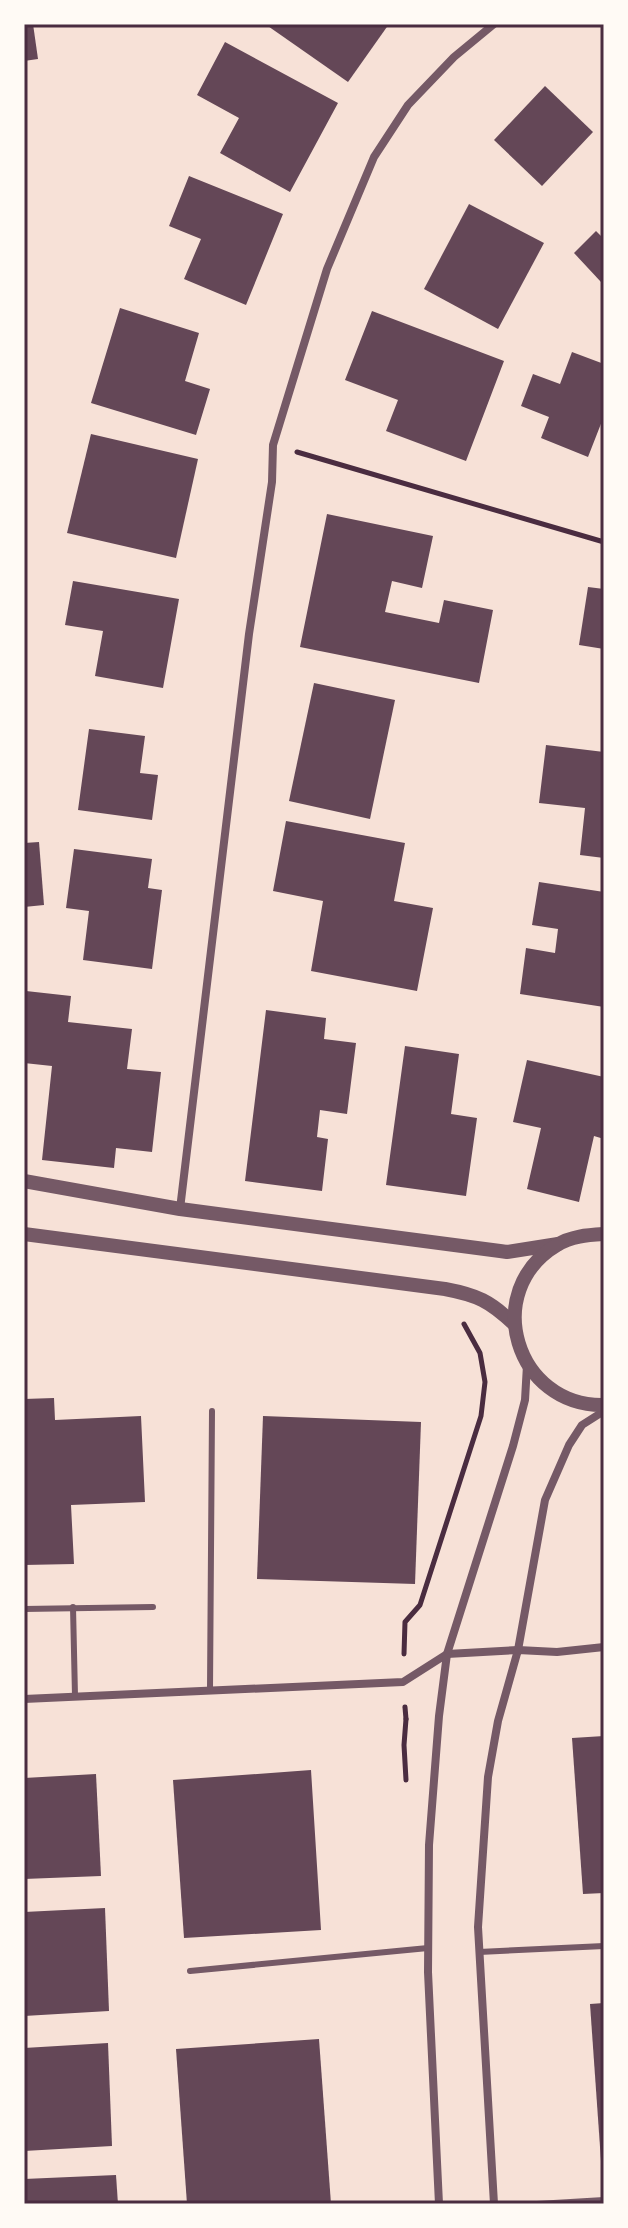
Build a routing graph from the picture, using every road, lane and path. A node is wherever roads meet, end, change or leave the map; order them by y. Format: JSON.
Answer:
{"nodes":[{"id":1,"x":494,"y":24,"type":"edge"},
{"id":2,"x":273,"y":445,"type":"junction"},
{"id":3,"x":604,"y":542,"type":"edge"},
{"id":4,"x":24,"y":1181,"type":"edge"},
{"id":5,"x":180,"y":1209,"type":"junction"},
{"id":6,"x":24,"y":1234,"type":"edge"},
{"id":7,"x":604,"y":1234,"type":"edge"},
{"id":8,"x":558,"y":1244,"type":"junction"},
{"id":9,"x":460,"y":1317,"type":"dead end"},
{"id":10,"x":514,"y":1324,"type":"junction"},
{"id":11,"x":527,"y":1364,"type":"junction"},
{"id":12,"x":604,"y":1405,"type":"edge"},
{"id":13,"x":212,"y":1411,"type":"dead end"},
{"id":14,"x":604,"y":1411,"type":"edge"},
{"id":15,"x":73,"y":1607,"type":"junction"},
{"id":16,"x":153,"y":1607,"type":"dead end"},
{"id":17,"x":24,"y":1609,"type":"edge"},
{"id":18,"x":604,"y":1647,"type":"edge"},
{"id":19,"x":518,"y":1650,"type":"junction"},
{"id":20,"x":447,"y":1654,"type":"junction"},
{"id":21,"x":403,"y":1682,"type":"junction"},
{"id":22,"x":210,"y":1689,"type":"junction"},
{"id":23,"x":75,"y":1696,"type":"junction"},
{"id":24,"x":24,"y":1699,"type":"edge"},
{"id":25,"x":406,"y":1719,"type":"dead end"},
{"id":26,"x":604,"y":1946,"type":"edge"},
{"id":27,"x":428,"y":1948,"type":"junction"},
{"id":28,"x":479,"y":1952,"type":"junction"},
{"id":29,"x":190,"y":1971,"type":"dead end"},
{"id":30,"x":604,"y":2200,"type":"edge"},
{"id":31,"x":439,"y":2204,"type":"edge"},
{"id":32,"x":494,"y":2204,"type":"edge"},
{"id":33,"x":537,"y":2204,"type":"edge"}],
"edges":[{"from":1,"to":2,"type":"street"},
{"from":2,"to":3,"type":"path"},
{"from":2,"to":5,"type":"street"},
{"from":4,"to":5,"type":"street"},
{"from":5,"to":8,"type":"street"},
{"from":6,"to":10,"type":"street"},
{"from":7,"to":8,"type":"street"},
{"from":8,"to":10,"type":"street"},
{"from":9,"to":21,"type":"path"},
{"from":10,"to":11,"type":"street"},
{"from":11,"to":12,"type":"street"},
{"from":11,"to":20,"type":"street"},
{"from":13,"to":22,"type":"lane"},
{"from":14,"to":19,"type":"street"},
{"from":15,"to":16,"type":"lane"},
{"from":15,"to":17,"type":"lane"},
{"from":15,"to":23,"type":"lane"},
{"from":18,"to":19,"type":"street"},
{"from":19,"to":20,"type":"street"},
{"from":19,"to":28,"type":"street"},
{"from":20,"to":21,"type":"street"},
{"from":20,"to":27,"type":"street"},
{"from":21,"to":22,"type":"street"},
{"from":21,"to":25,"type":"path"},
{"from":22,"to":23,"type":"street"},
{"from":23,"to":24,"type":"street"},
{"from":26,"to":28,"type":"lane"},
{"from":27,"to":29,"type":"lane"},
{"from":27,"to":31,"type":"street"},
{"from":28,"to":32,"type":"street"},
{"from":30,"to":33,"type":"lane"}]}
